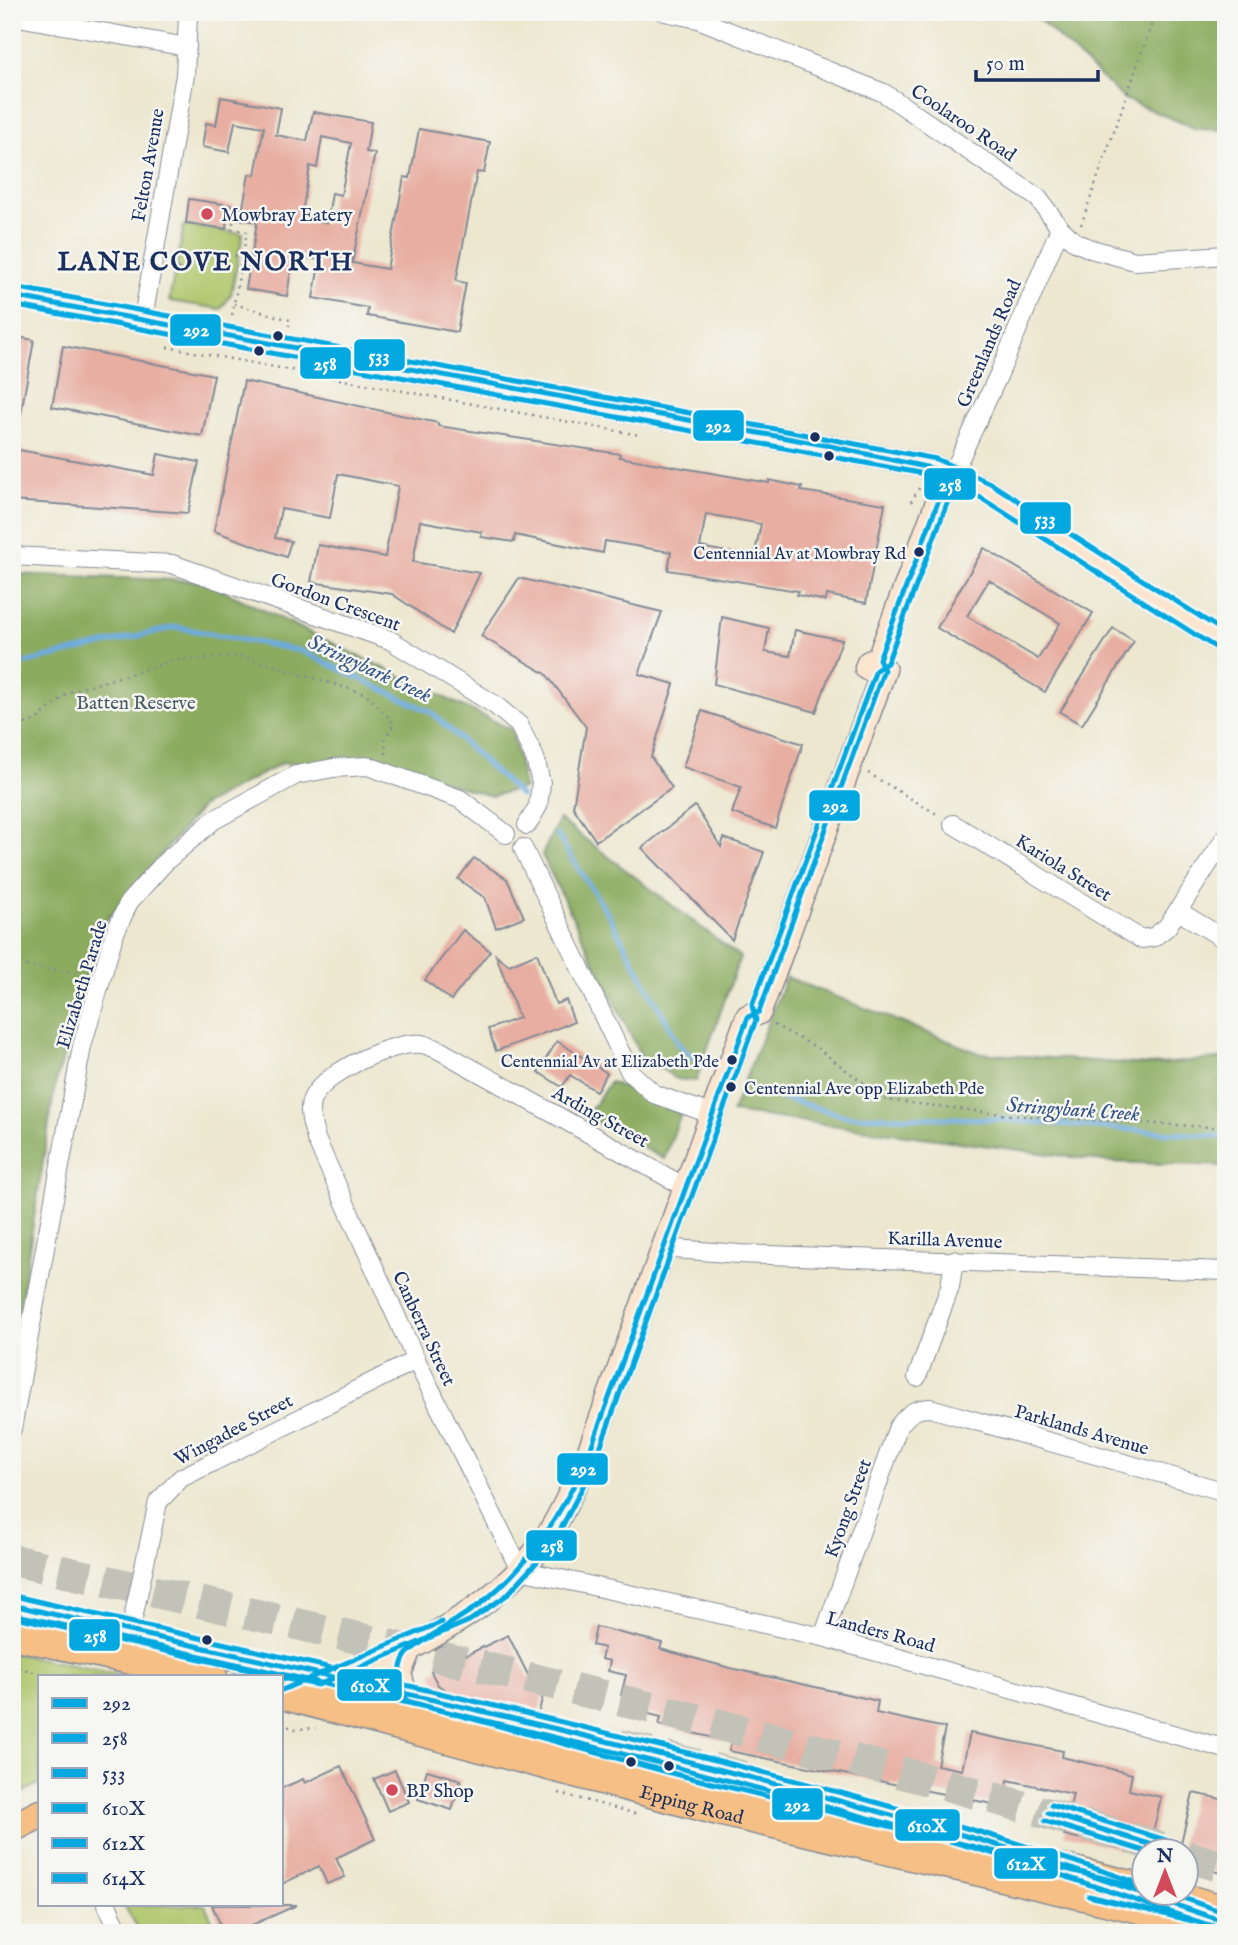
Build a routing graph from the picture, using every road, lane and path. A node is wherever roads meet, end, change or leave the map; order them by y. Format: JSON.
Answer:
{"nodes":[{"id":1,"x":665,"y":12,"type":"edge"},
{"id":2,"x":1156,"y":13,"type":"edge"},
{"id":3,"x":190,"y":14,"type":"edge"},
{"id":4,"x":12,"y":16,"type":"edge"},
{"id":5,"x":187,"y":47,"type":"junction"},
{"id":6,"x":236,"y":204,"type":"dead end"},
{"id":7,"x":1081,"y":225,"type":"dead end"},
{"id":8,"x":1060,"y":228,"type":"junction"},
{"id":9,"x":1226,"y":255,"type":"edge"},
{"id":10,"x":242,"y":257,"type":"junction"},
{"id":11,"x":172,"y":273,"type":"dead end"},
{"id":12,"x":237,"y":285,"type":"junction"},
{"id":13,"x":246,"y":286,"type":"dead end"},
{"id":14,"x":12,"y":296,"type":"edge"},
{"id":15,"x":234,"y":304,"type":"junction"},
{"id":16,"x":232,"y":315,"type":"dead end"},
{"id":17,"x":143,"y":319,"type":"junction"},
{"id":18,"x":289,"y":326,"type":"dead end"},
{"id":19,"x":953,"y":474,"type":"junction"},
{"id":20,"x":920,"y":485,"type":"dead end"},
{"id":21,"x":911,"y":502,"type":"dead end"},
{"id":22,"x":12,"y":556,"type":"edge"},
{"id":23,"x":1226,"y":644,"type":"edge"},
{"id":24,"x":879,"y":659,"type":"junction"},
{"id":25,"x":12,"y":729,"type":"edge"},
{"id":26,"x":850,"y":762,"type":"junction"},
{"id":27,"x":387,"y":773,"type":"junction"},
{"id":28,"x":953,"y":824,"type":"joint"},
{"id":29,"x":527,"y":825,"type":"junction"},
{"id":30,"x":506,"y":834,"type":"junction"},
{"id":31,"x":1226,"y":837,"type":"edge"},
{"id":32,"x":523,"y":848,"type":"junction"},
{"id":33,"x":1178,"y":911,"type":"junction"},
{"id":34,"x":1226,"y":940,"type":"edge"},
{"id":35,"x":12,"y":964,"type":"edge"},
{"id":36,"x":102,"y":977,"type":"junction"},
{"id":37,"x":753,"y":1014,"type":"junction"},
{"id":38,"x":312,"y":1098,"type":"joint"},
{"id":39,"x":710,"y":1114,"type":"junction"},
{"id":40,"x":1226,"y":1128,"type":"edge"},
{"id":41,"x":685,"y":1187,"type":"junction"},
{"id":42,"x":663,"y":1248,"type":"junction"},
{"id":43,"x":954,"y":1260,"type":"junction"},
{"id":44,"x":1226,"y":1271,"type":"edge"},
{"id":45,"x":416,"y":1360,"type":"junction"},
{"id":46,"x":917,"y":1377,"type":"dead end"},
{"id":47,"x":926,"y":1408,"type":"joint"},
{"id":48,"x":12,"y":1429,"type":"edge"},
{"id":49,"x":1226,"y":1492,"type":"edge"},
{"id":50,"x":520,"y":1570,"type":"junction"},
{"id":51,"x":12,"y":1607,"type":"edge"},
{"id":52,"x":466,"y":1613,"type":"junction"},
{"id":53,"x":130,"y":1632,"type":"junction"},
{"id":54,"x":12,"y":1635,"type":"edge"},
{"id":55,"x":823,"y":1637,"type":"junction"},
{"id":56,"x":408,"y":1651,"type":"junction"},
{"id":57,"x":12,"y":1665,"type":"edge"},
{"id":58,"x":180,"y":1673,"type":"edge"},
{"id":59,"x":43,"y":1675,"type":"edge"},
{"id":60,"x":242,"y":1675,"type":"edge"},
{"id":61,"x":300,"y":1697,"type":"edge"},
{"id":62,"x":407,"y":1701,"type":"junction"},
{"id":63,"x":284,"y":1720,"type":"edge"},
{"id":64,"x":1226,"y":1749,"type":"edge"},
{"id":65,"x":38,"y":1815,"type":"edge"},
{"id":66,"x":12,"y":1828,"type":"edge"},
{"id":67,"x":1130,"y":1885,"type":"edge"},
{"id":68,"x":1200,"y":1902,"type":"edge"},
{"id":69,"x":107,"y":1906,"type":"edge"},
{"id":70,"x":1226,"y":1910,"type":"edge"},
{"id":71,"x":1226,"y":1929,"type":"edge"},
{"id":72,"x":120,"y":1933,"type":"edge"}],
"edges":[{"from":1,"to":8,"type":"street","name":"Coolaroo Road"},
{"from":2,"to":7,"type":"path"},
{"from":3,"to":5,"type":"street","name":"Felton Avenue"},
{"from":4,"to":5,"type":"street"},
{"from":5,"to":17,"type":"street","name":"Felton Avenue"},
{"from":6,"to":10,"type":"path"},
{"from":8,"to":9,"type":"street","name":"Coolaroo Road"},
{"from":8,"to":19,"type":"street","name":"Greenlands Road"},
{"from":10,"to":11,"type":"path"},
{"from":10,"to":12,"type":"path"},
{"from":12,"to":13,"type":"path"},
{"from":12,"to":15,"type":"path"},
{"from":14,"to":17,"type":"main road"},
{"from":15,"to":16,"type":"path"},
{"from":15,"to":18,"type":"path"},
{"from":17,"to":19,"type":"main road"},
{"from":19,"to":23,"type":"main road"},
{"from":19,"to":24,"type":"main road"},
{"from":20,"to":21,"type":"path"},
{"from":22,"to":29,"type":"street","name":"Gordon Crescent"},
{"from":24,"to":26,"type":"main road"},
{"from":24,"to":37,"type":"main road"},
{"from":25,"to":27,"type":"path"},
{"from":26,"to":28,"type":"path"},
{"from":26,"to":37,"type":"main road"},
{"from":27,"to":30,"type":"street","name":"Elizabeth Parade"},
{"from":27,"to":36,"type":"street","name":"Elizabeth Parade"},
{"from":28,"to":33,"type":"street","name":"Kariola Street"},
{"from":29,"to":30,"type":"street"},
{"from":29,"to":32,"type":"street"},
{"from":30,"to":32,"type":"street"},
{"from":31,"to":33,"type":"street"},
{"from":32,"to":39,"type":"street"},
{"from":33,"to":34,"type":"street"},
{"from":35,"to":36,"type":"path"},
{"from":36,"to":48,"type":"street","name":"Elizabeth Parade"},
{"from":37,"to":39,"type":"main road"},
{"from":37,"to":40,"type":"path"},
{"from":38,"to":41,"type":"street","name":"Arding Street"},
{"from":38,"to":45,"type":"street","name":"Canberra Street"},
{"from":39,"to":41,"type":"main road"},
{"from":41,"to":42,"type":"main road"},
{"from":42,"to":43,"type":"street","name":"Karilla Avenue"},
{"from":42,"to":50,"type":"main road"},
{"from":43,"to":44,"type":"street","name":"Karilla Avenue"},
{"from":43,"to":46,"type":"street"},
{"from":45,"to":50,"type":"street","name":"Canberra Street"},
{"from":45,"to":53,"type":"street","name":"Wingadee Street"},
{"from":47,"to":49,"type":"street","name":"Parklands Avenue"},
{"from":47,"to":55,"type":"street","name":"Kyong Street"},
{"from":50,"to":52,"type":"main road"},
{"from":50,"to":55,"type":"street","name":"Landers Road"},
{"from":51,"to":53,"type":"main road","name":"Epping Road"},
{"from":52,"to":56,"type":"main road"},
{"from":52,"to":61,"type":"main road"},
{"from":53,"to":60,"type":"main road","name":"Epping Road"},
{"from":54,"to":58,"type":"main road"},
{"from":55,"to":64,"type":"street","name":"Landers Road"},
{"from":56,"to":61,"type":"main road"},
{"from":56,"to":62,"type":"main road"},
{"from":57,"to":59,"type":"path"},
{"from":61,"to":62,"type":"main road","name":"Epping Road"},
{"from":61,"to":63,"type":"path"},
{"from":61,"to":71,"type":"main road","name":"Epping Road"},
{"from":62,"to":67,"type":"main road","name":"Epping Road"},
{"from":65,"to":66,"type":"main road"},
{"from":68,"to":70,"type":"main road"},
{"from":69,"to":72,"type":"street"}]}
